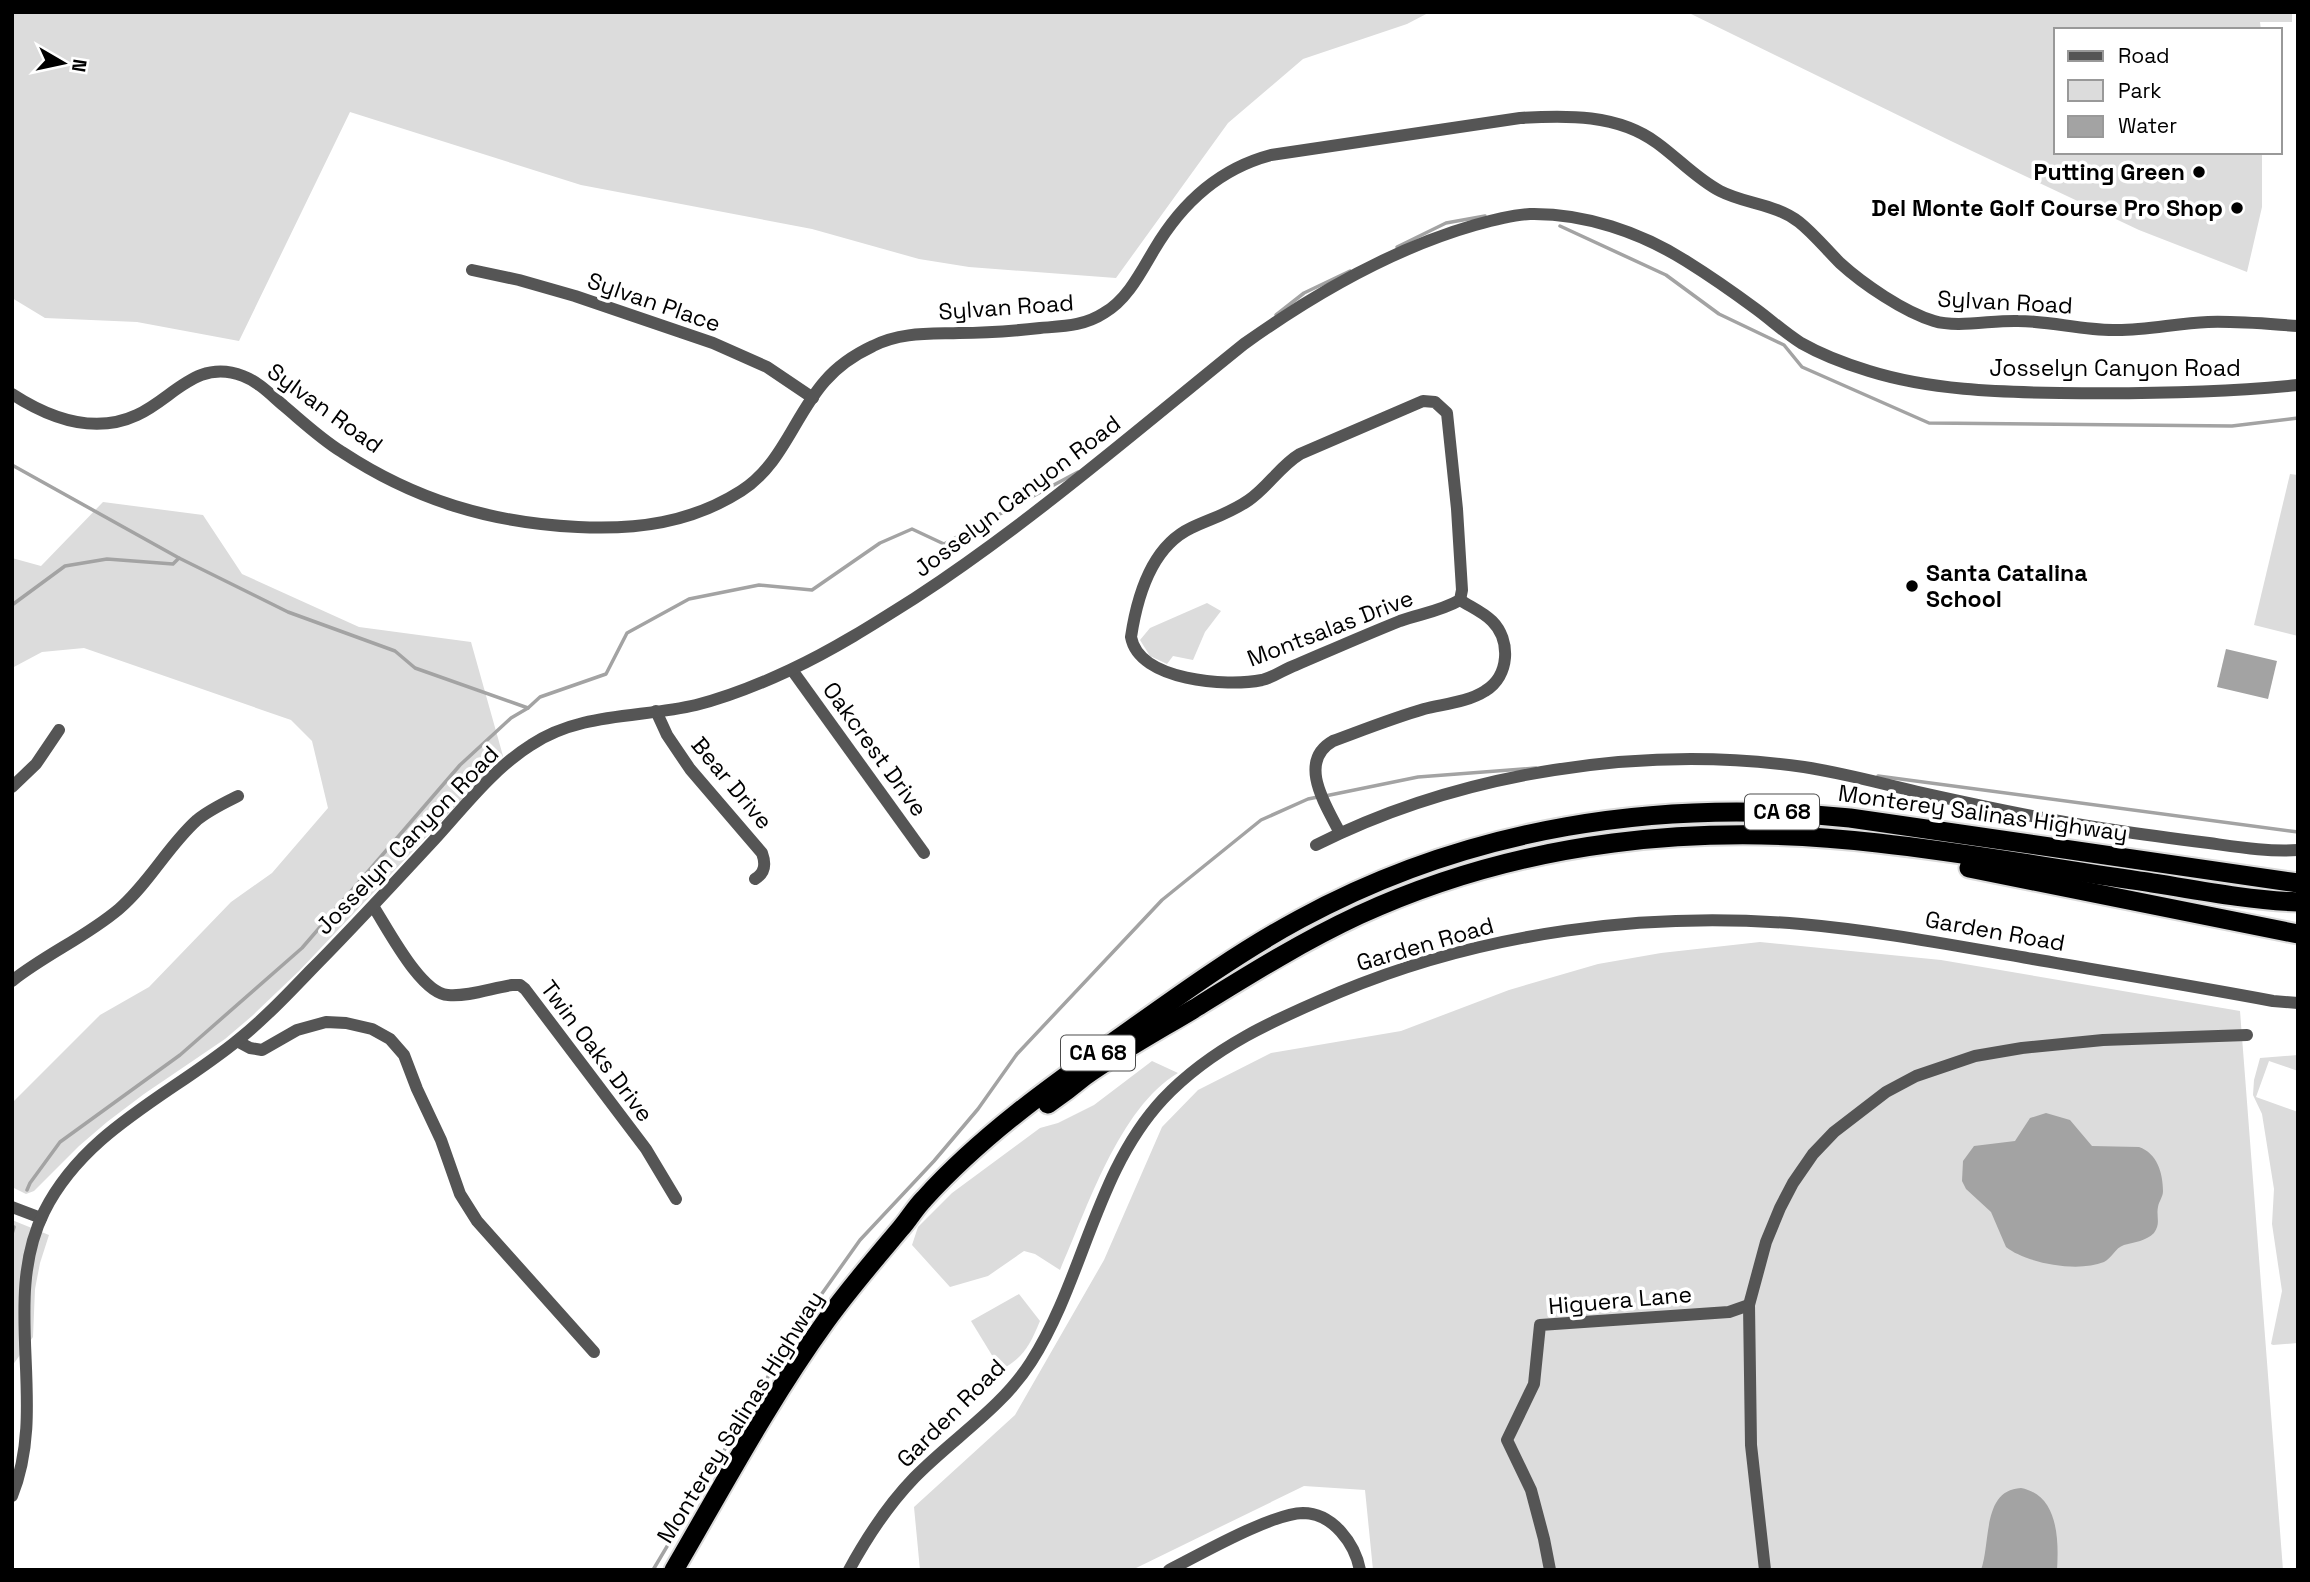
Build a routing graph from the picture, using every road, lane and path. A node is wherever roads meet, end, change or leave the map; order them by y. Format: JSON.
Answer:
{"nodes":[{"id":1,"x":471,"y":270,"type":"dead end"},
{"id":2,"x":2298,"y":327,"type":"edge"},
{"id":3,"x":2298,"y":385,"type":"edge"},
{"id":4,"x":12,"y":394,"type":"edge"},
{"id":5,"x":813,"y":398,"type":"junction"},
{"id":6,"x":1460,"y":600,"type":"junction"},
{"id":7,"x":792,"y":670,"type":"junction"},
{"id":8,"x":656,"y":711,"type":"junction"},
{"id":9,"x":59,"y":730,"type":"dead end"},
{"id":10,"x":12,"y":787,"type":"edge"},
{"id":11,"x":238,"y":796,"type":"dead end"},
{"id":12,"x":1340,"y":833,"type":"junction"},
{"id":13,"x":1828,"y":839,"type":"junction"},
{"id":14,"x":1316,"y":845,"type":"dead end"},
{"id":15,"x":2298,"y":850,"type":"edge"},
{"id":16,"x":924,"y":853,"type":"dead end"},
{"id":17,"x":755,"y":879,"type":"dead end"},
{"id":18,"x":2298,"y":883,"type":"edge"},
{"id":19,"x":2298,"y":902,"type":"edge"},
{"id":20,"x":373,"y":906,"type":"junction"},
{"id":21,"x":2185,"y":912,"type":"junction"},
{"id":22,"x":2298,"y":926,"type":"edge"},
{"id":23,"x":2298,"y":934,"type":"edge"},
{"id":24,"x":12,"y":981,"type":"edge"},
{"id":25,"x":2298,"y":1003,"type":"edge"},
{"id":26,"x":2247,"y":1035,"type":"dead end"},
{"id":27,"x":237,"y":1041,"type":"junction"},
{"id":28,"x":676,"y":1199,"type":"dead end"},
{"id":29,"x":12,"y":1207,"type":"edge"},
{"id":30,"x":41,"y":1218,"type":"junction"},
{"id":31,"x":903,"y":1226,"type":"junction"},
{"id":32,"x":1749,"y":1305,"type":"junction"},
{"id":33,"x":594,"y":1352,"type":"dead end"},
{"id":34,"x":12,"y":1496,"type":"edge"},
{"id":35,"x":674,"y":1570,"type":"edge"},
{"id":36,"x":849,"y":1570,"type":"edge"},
{"id":37,"x":1169,"y":1570,"type":"edge"},
{"id":38,"x":1360,"y":1570,"type":"edge"},
{"id":39,"x":1550,"y":1570,"type":"edge"},
{"id":40,"x":1765,"y":1570,"type":"edge"}],
"edges":[{"from":1,"to":5,"type":"street","name":"Sylvan Place"},
{"from":2,"to":5,"type":"street","name":"Sylvan Road"},
{"from":3,"to":7,"type":"street","name":"Josselyn Canyon Road"},
{"from":4,"to":5,"type":"street","name":"Sylvan Road"},
{"from":6,"to":6,"type":"street","name":"Montsalas Drive"},
{"from":6,"to":12,"type":"street"},
{"from":7,"to":8,"type":"street","name":"Josselyn Canyon Road"},
{"from":7,"to":16,"type":"street","name":"Oakcrest Drive"},
{"from":8,"to":17,"type":"street","name":"Bear Drive"},
{"from":8,"to":20,"type":"street","name":"Josselyn Canyon Road"},
{"from":9,"to":10,"type":"street"},
{"from":11,"to":24,"type":"street"},
{"from":12,"to":14,"type":"street"},
{"from":12,"to":15,"type":"street"},
{"from":13,"to":19,"type":"highway","number":"CA 68"},
{"from":13,"to":21,"type":"highway"},
{"from":13,"to":31,"type":"highway","name":"Monterey Salinas Highway","number":"CA 68"},
{"from":18,"to":31,"type":"highway","name":"Monterey Salinas Highway","number":"CA 68"},
{"from":20,"to":27,"type":"street","name":"Josselyn Canyon Road"},
{"from":20,"to":28,"type":"street","name":"Twin Oaks Drive"},
{"from":21,"to":22,"type":"highway"},
{"from":21,"to":23,"type":"highway"},
{"from":25,"to":36,"type":"street","name":"Garden Road"},
{"from":26,"to":32,"type":"street"},
{"from":27,"to":30,"type":"street","name":"Josselyn Canyon Road"},
{"from":27,"to":33,"type":"street"},
{"from":29,"to":30,"type":"street"},
{"from":30,"to":34,"type":"street","name":"Josselyn Canyon Road"},
{"from":31,"to":35,"type":"highway","name":"Monterey Salinas Highway","number":"CA 68"},
{"from":32,"to":39,"type":"street","name":"Higuera Lane"},
{"from":32,"to":40,"type":"street"},
{"from":37,"to":38,"type":"street"}]}
